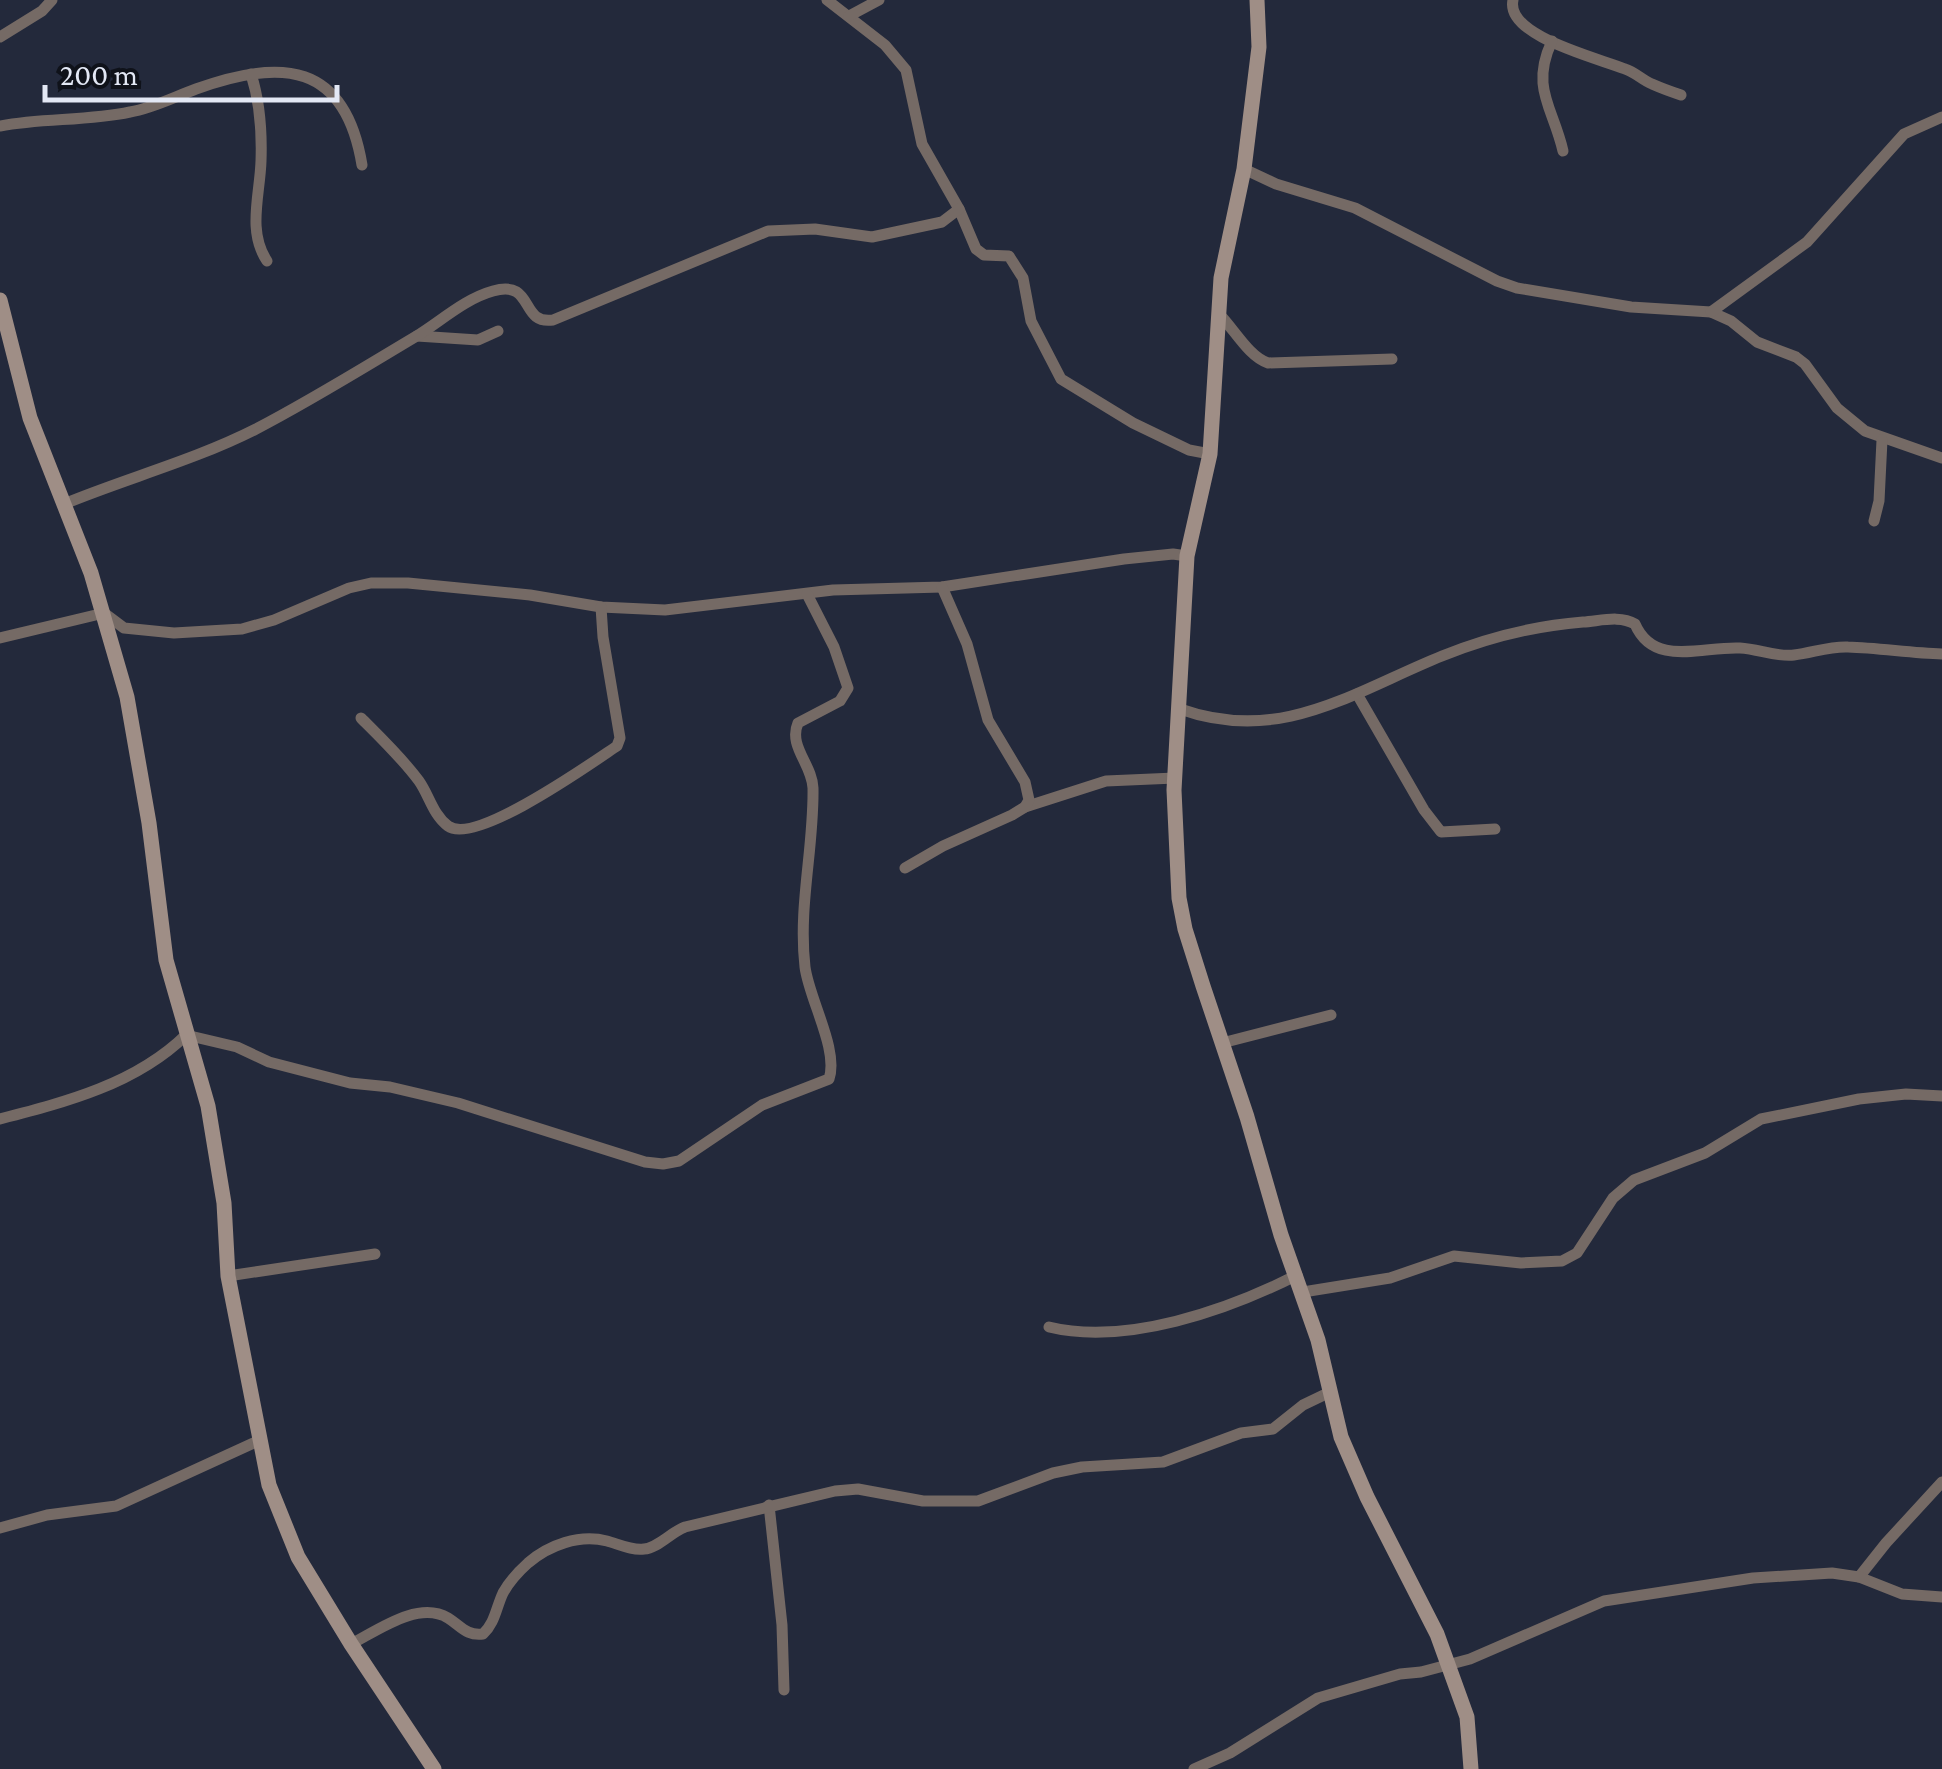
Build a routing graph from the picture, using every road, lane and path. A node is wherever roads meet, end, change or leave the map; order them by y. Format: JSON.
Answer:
{"nodes":[{"id":1,"x":52,"y":0,"type":"edge"},
{"id":2,"x":827,"y":0,"type":"edge"},
{"id":3,"x":880,"y":0,"type":"edge"},
{"id":4,"x":1257,"y":0,"type":"edge"},
{"id":5,"x":1513,"y":0,"type":"edge"},
{"id":6,"x":849,"y":16,"type":"junction"},
{"id":7,"x":0,"y":36,"type":"edge"},
{"id":8,"x":1552,"y":41,"type":"junction"},
{"id":9,"x":251,"y":74,"type":"junction"},
{"id":10,"x":1681,"y":95,"type":"dead end"},
{"id":11,"x":1942,"y":117,"type":"edge"},
{"id":12,"x":0,"y":126,"type":"edge"},
{"id":13,"x":1563,"y":152,"type":"dead end"},
{"id":14,"x":362,"y":165,"type":"dead end"},
{"id":15,"x":1244,"y":169,"type":"junction"},
{"id":16,"x":959,"y":209,"type":"junction"},
{"id":17,"x":266,"y":261,"type":"dead end"},
{"id":18,"x":0,"y":300,"type":"edge"},
{"id":19,"x":1711,"y":312,"type":"junction"},
{"id":20,"x":1219,"y":314,"type":"junction"},
{"id":21,"x":498,"y":331,"type":"dead end"},
{"id":22,"x":417,"y":336,"type":"junction"},
{"id":23,"x":1392,"y":359,"type":"dead end"},
{"id":24,"x":1882,"y":440,"type":"junction"},
{"id":25,"x":1210,"y":454,"type":"junction"},
{"id":26,"x":1942,"y":458,"type":"edge"},
{"id":27,"x":64,"y":504,"type":"junction"},
{"id":28,"x":1874,"y":520,"type":"dead end"},
{"id":29,"x":1187,"y":556,"type":"junction"},
{"id":30,"x":942,"y":587,"type":"junction"},
{"id":31,"x":807,"y":594,"type":"junction"},
{"id":32,"x":602,"y":607,"type":"junction"},
{"id":33,"x":104,"y":613,"type":"junction"},
{"id":34,"x":0,"y":638,"type":"edge"},
{"id":35,"x":1942,"y":654,"type":"edge"},
{"id":36,"x":1357,"y":694,"type":"junction"},
{"id":37,"x":1180,"y":709,"type":"junction"},
{"id":38,"x":361,"y":718,"type":"dead end"},
{"id":39,"x":1175,"y":778,"type":"junction"},
{"id":40,"x":1025,"y":807,"type":"junction"},
{"id":41,"x":1495,"y":829,"type":"dead end"},
{"id":42,"x":905,"y":868,"type":"dead end"},
{"id":43,"x":1332,"y":1016,"type":"dead end"},
{"id":44,"x":186,"y":1035,"type":"junction"},
{"id":45,"x":1222,"y":1042,"type":"junction"},
{"id":46,"x":1942,"y":1096,"type":"edge"},
{"id":47,"x":0,"y":1120,"type":"edge"},
{"id":48,"x":375,"y":1254,"type":"dead end"},
{"id":49,"x":1296,"y":1275,"type":"junction"},
{"id":50,"x":228,"y":1276,"type":"junction"},
{"id":51,"x":1303,"y":1292,"type":"junction"},
{"id":52,"x":1048,"y":1327,"type":"dead end"},
{"id":53,"x":1328,"y":1393,"type":"junction"},
{"id":54,"x":260,"y":1440,"type":"junction"},
{"id":55,"x":1942,"y":1482,"type":"edge"},
{"id":56,"x":769,"y":1505,"type":"junction"},
{"id":57,"x":0,"y":1528,"type":"edge"},
{"id":58,"x":1859,"y":1577,"type":"junction"},
{"id":59,"x":1942,"y":1597,"type":"edge"},
{"id":60,"x":350,"y":1644,"type":"junction"},
{"id":61,"x":1448,"y":1664,"type":"junction"},
{"id":62,"x":784,"y":1690,"type":"dead end"},
{"id":63,"x":434,"y":1769,"type":"edge"},
{"id":64,"x":1194,"y":1769,"type":"edge"},
{"id":65,"x":1471,"y":1769,"type":"edge"}],
"edges":[{"from":1,"to":7,"type":"street"},
{"from":2,"to":6,"type":"street"},
{"from":3,"to":6,"type":"street"},
{"from":4,"to":15,"type":"street"},
{"from":5,"to":8,"type":"street"},
{"from":6,"to":16,"type":"street"},
{"from":8,"to":10,"type":"street"},
{"from":8,"to":13,"type":"street"},
{"from":9,"to":12,"type":"street"},
{"from":9,"to":14,"type":"street"},
{"from":9,"to":17,"type":"street"},
{"from":11,"to":19,"type":"street"},
{"from":15,"to":19,"type":"street"},
{"from":15,"to":20,"type":"street"},
{"from":16,"to":22,"type":"street"},
{"from":16,"to":25,"type":"street"},
{"from":18,"to":27,"type":"street"},
{"from":19,"to":24,"type":"street"},
{"from":20,"to":23,"type":"street"},
{"from":20,"to":25,"type":"street"},
{"from":21,"to":22,"type":"street"},
{"from":22,"to":27,"type":"street"},
{"from":24,"to":26,"type":"street"},
{"from":24,"to":28,"type":"street"},
{"from":25,"to":29,"type":"street"},
{"from":27,"to":33,"type":"street"},
{"from":29,"to":30,"type":"street"},
{"from":29,"to":37,"type":"street"},
{"from":30,"to":31,"type":"street"},
{"from":30,"to":40,"type":"street"},
{"from":31,"to":32,"type":"street"},
{"from":31,"to":44,"type":"street"},
{"from":32,"to":33,"type":"street"},
{"from":32,"to":38,"type":"street"},
{"from":33,"to":34,"type":"street"},
{"from":33,"to":44,"type":"street"},
{"from":35,"to":36,"type":"street"},
{"from":36,"to":37,"type":"street"},
{"from":36,"to":41,"type":"street"},
{"from":37,"to":39,"type":"street"},
{"from":39,"to":40,"type":"street"},
{"from":39,"to":45,"type":"street"},
{"from":40,"to":42,"type":"street"},
{"from":43,"to":45,"type":"street"},
{"from":44,"to":47,"type":"street"},
{"from":44,"to":50,"type":"street"},
{"from":45,"to":49,"type":"street"},
{"from":46,"to":51,"type":"street"},
{"from":48,"to":50,"type":"street"},
{"from":49,"to":51,"type":"street"},
{"from":49,"to":52,"type":"street"},
{"from":50,"to":54,"type":"street"},
{"from":51,"to":53,"type":"street"},
{"from":53,"to":56,"type":"street"},
{"from":53,"to":61,"type":"street"},
{"from":54,"to":57,"type":"street"},
{"from":54,"to":60,"type":"street"},
{"from":55,"to":58,"type":"street"},
{"from":56,"to":60,"type":"street"},
{"from":56,"to":62,"type":"street"},
{"from":58,"to":59,"type":"street"},
{"from":58,"to":61,"type":"street"},
{"from":60,"to":63,"type":"street"},
{"from":61,"to":64,"type":"street"},
{"from":61,"to":65,"type":"street"}]}
